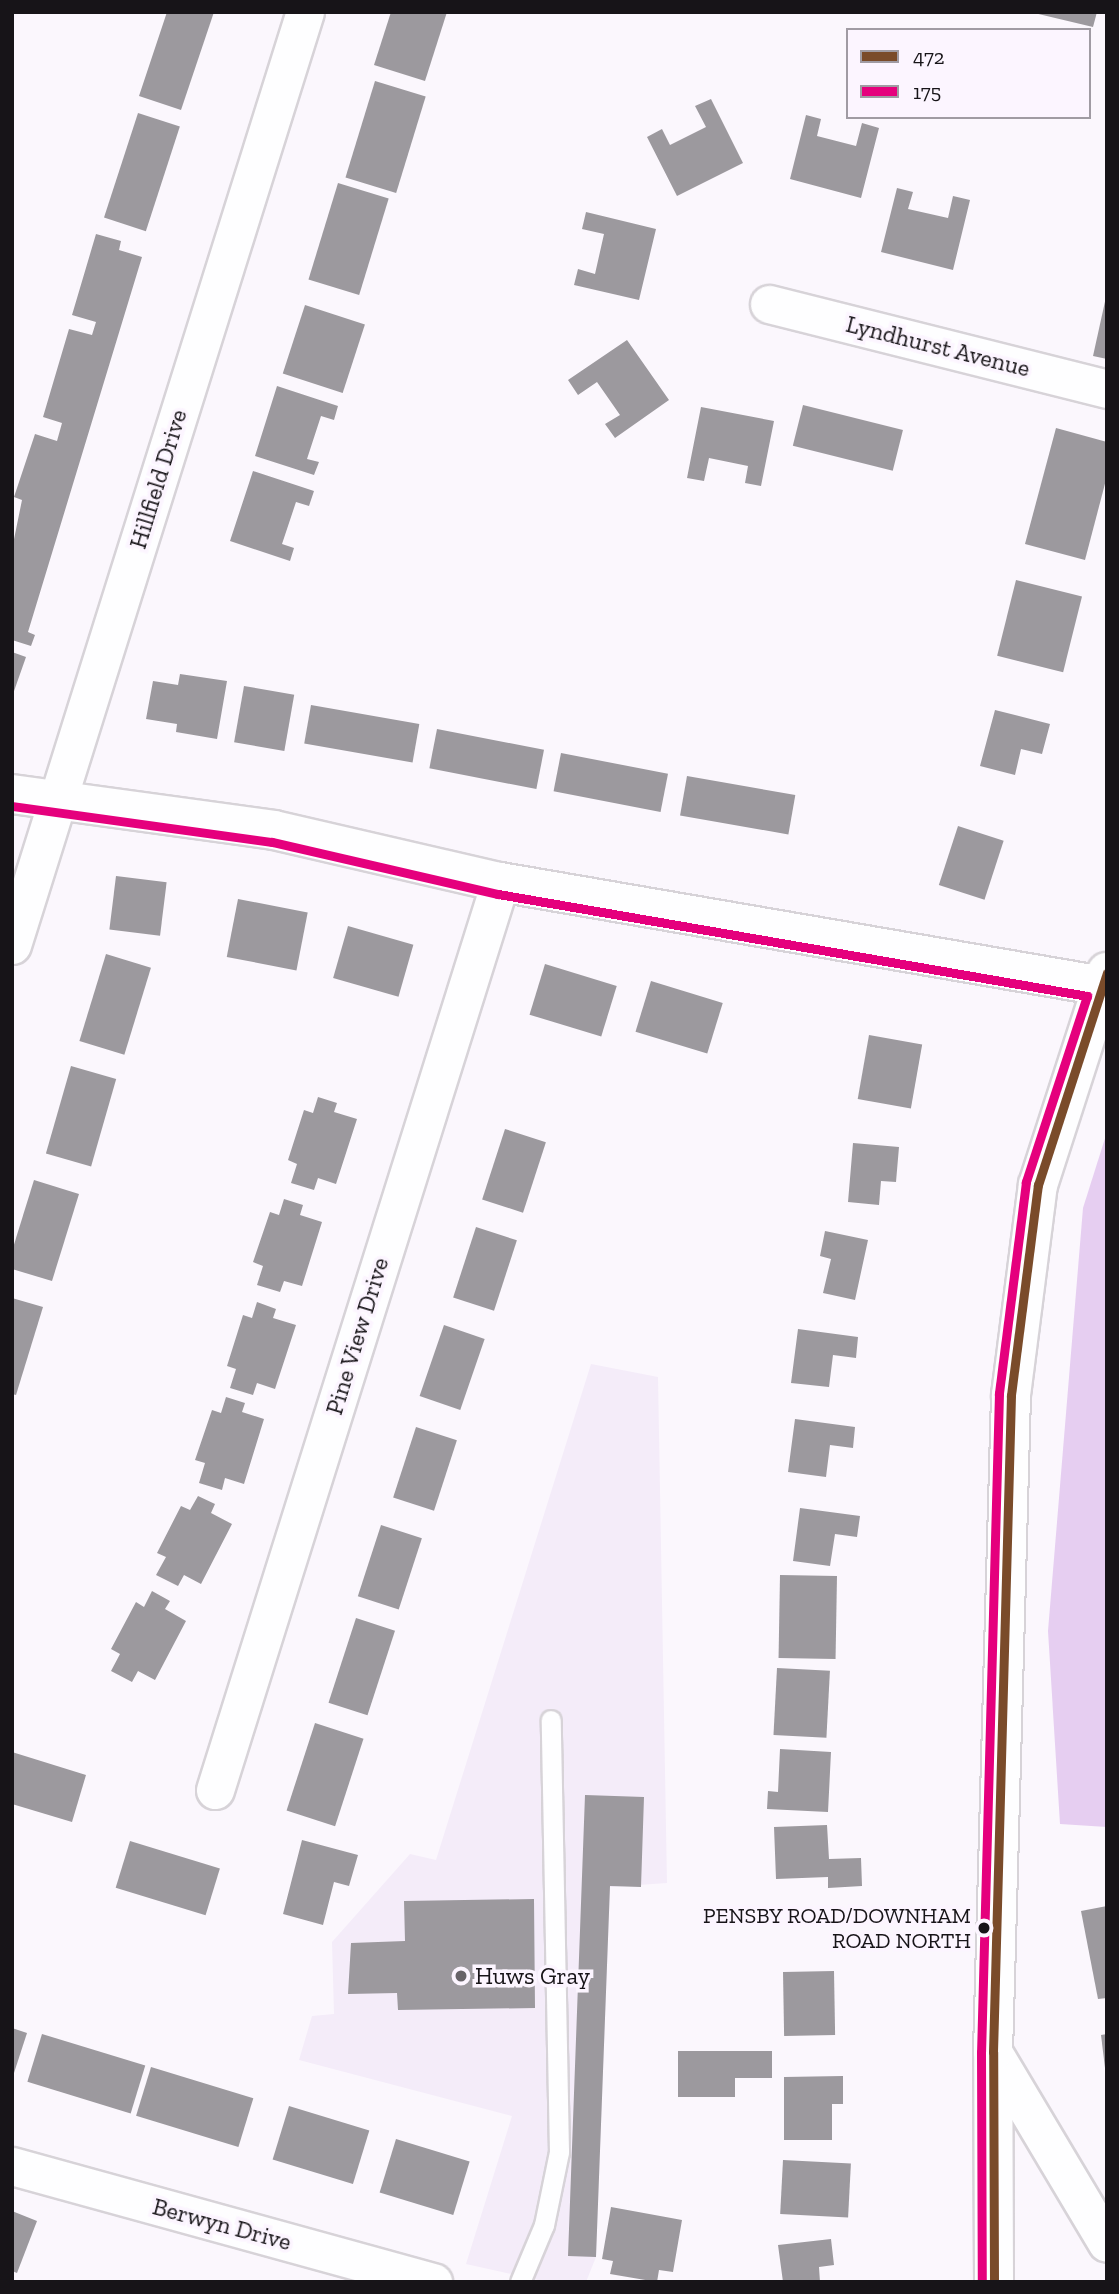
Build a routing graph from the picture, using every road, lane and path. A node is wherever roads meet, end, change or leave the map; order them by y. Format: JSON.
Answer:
{"nodes":[{"id":1,"x":304,"y":12,"type":"edge"},
{"id":2,"x":769,"y":304,"type":"dead end"},
{"id":3,"x":1107,"y":389,"type":"edge"},
{"id":4,"x":12,"y":794,"type":"edge"},
{"id":5,"x":56,"y":802,"type":"junction"},
{"id":6,"x":500,"y":882,"type":"junction"},
{"id":7,"x":12,"y":946,"type":"edge"},
{"id":8,"x":1105,"y":979,"type":"edge"},
{"id":9,"x":551,"y":1720,"type":"dead end"},
{"id":10,"x":215,"y":1790,"type":"dead end"},
{"id":11,"x":993,"y":2052,"type":"junction"},
{"id":12,"x":12,"y":2166,"type":"edge"},
{"id":13,"x":1107,"y":2243,"type":"edge"},
{"id":14,"x":433,"y":2282,"type":"edge"},
{"id":15,"x":520,"y":2282,"type":"edge"},
{"id":16,"x":994,"y":2282,"type":"edge"}],
"edges":[{"from":1,"to":5,"type":"street","name":"Hillfield Drive"},
{"from":2,"to":3,"type":"street","name":"Lyndhurst Avenue"},
{"from":4,"to":5,"type":"main road"},
{"from":5,"to":6,"type":"main road"},
{"from":5,"to":7,"type":"street","name":"Hillfield Drive"},
{"from":6,"to":8,"type":"main road"},
{"from":6,"to":10,"type":"street","name":"Pine View Drive"},
{"from":8,"to":11,"type":"main road"},
{"from":9,"to":15,"type":"lane"},
{"from":11,"to":13,"type":"street"},
{"from":11,"to":16,"type":"main road"},
{"from":12,"to":14,"type":"street","name":"Berwyn Drive"}]}
